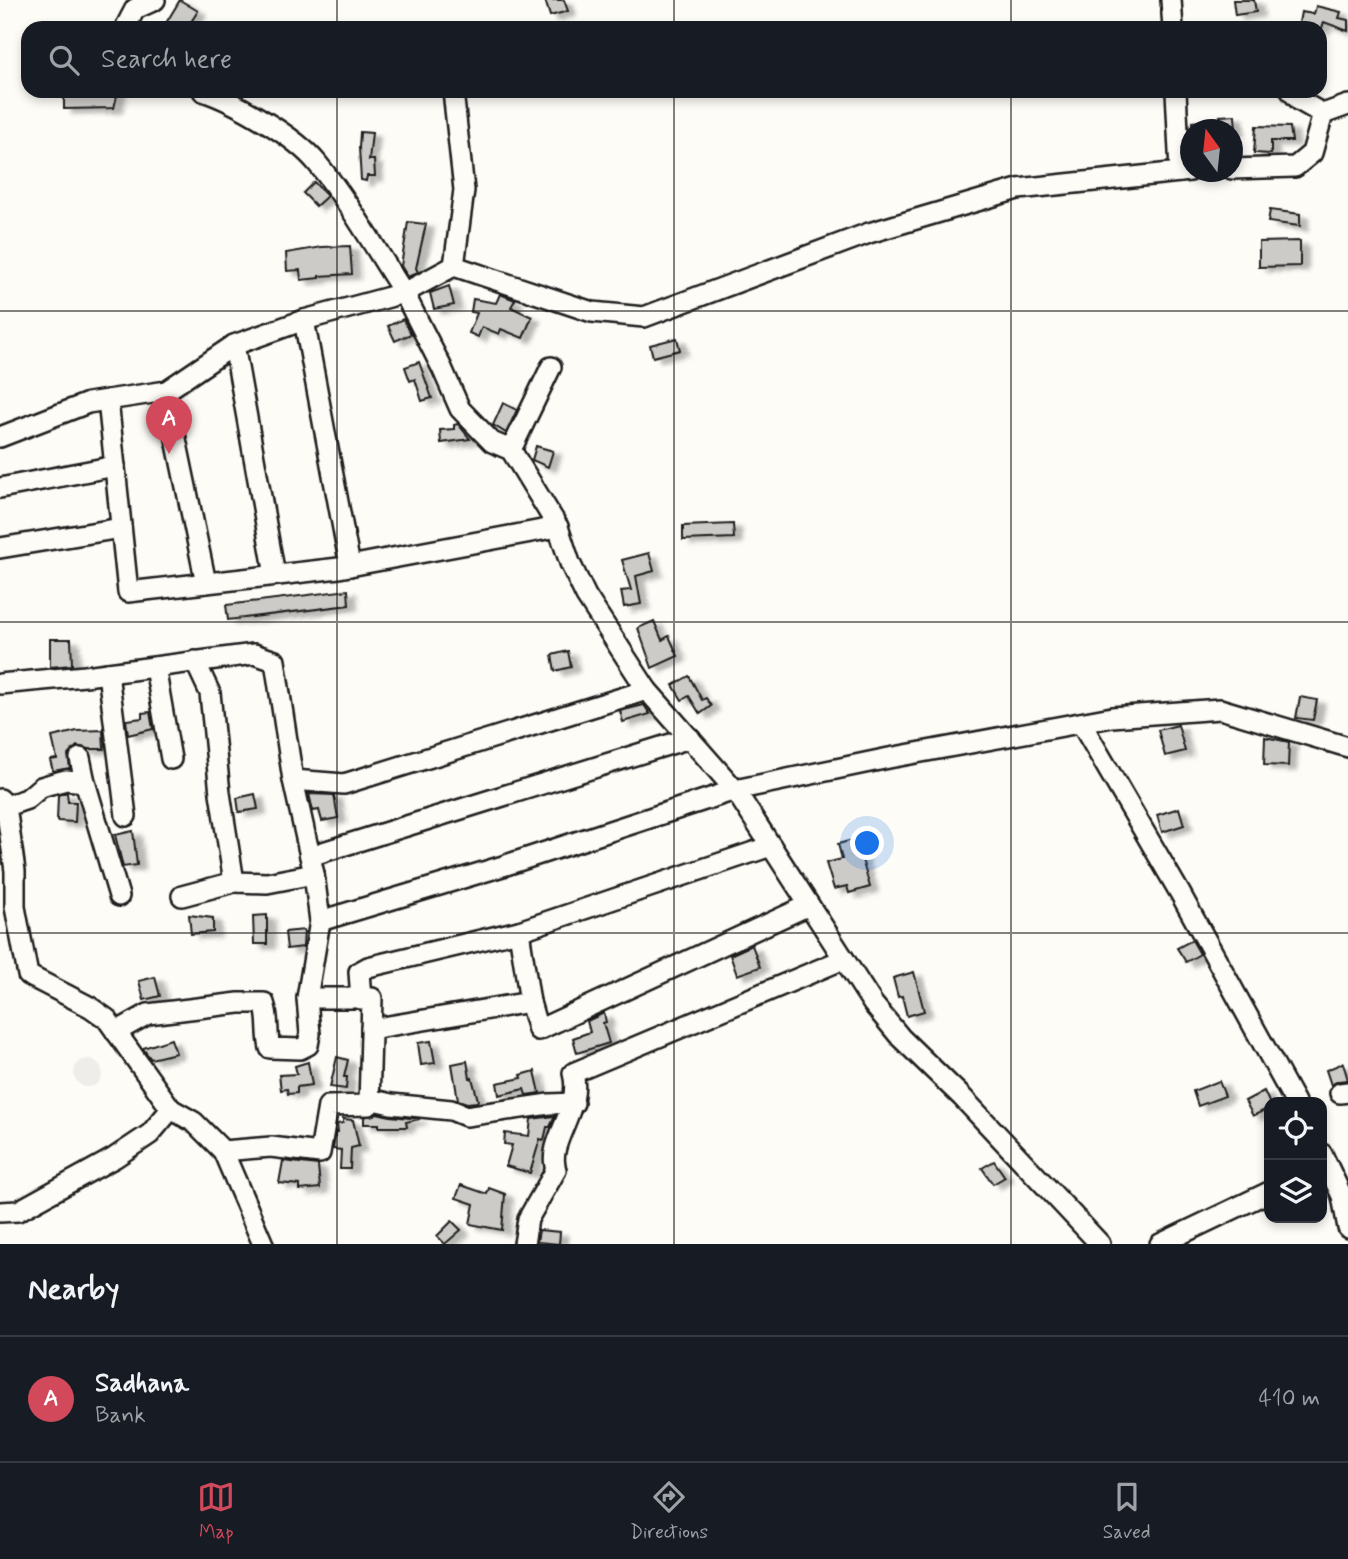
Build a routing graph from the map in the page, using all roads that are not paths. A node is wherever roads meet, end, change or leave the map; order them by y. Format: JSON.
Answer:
{"nodes":[{"id":1,"x":1171,"y":0,"type":"edge"},
{"id":2,"x":150,"y":1,"type":"edge"},
{"id":3,"x":129,"y":21,"type":"edge"},
{"id":4,"x":1172,"y":21,"type":"edge"},
{"id":5,"x":222,"y":98,"type":"edge"},
{"id":6,"x":454,"y":98,"type":"edge"},
{"id":7,"x":1177,"y":98,"type":"edge"},
{"id":8,"x":1297,"y":98,"type":"edge"},
{"id":9,"x":1348,"y":105,"type":"edge"},
{"id":10,"x":1323,"y":114,"type":"junction"},
{"id":11,"x":1180,"y":127,"type":"edge"},
{"id":12,"x":1243,"y":169,"type":"edge"},
{"id":13,"x":1180,"y":172,"type":"edge"},
{"id":14,"x":454,"y":266,"type":"junction"},
{"id":15,"x":404,"y":293,"type":"junction"},
{"id":16,"x":304,"y":320,"type":"junction"},
{"id":17,"x":234,"y":345,"type":"junction"},
{"id":18,"x":551,"y":367,"type":"dead end"},
{"id":19,"x":166,"y":391,"type":"junction"},
{"id":20,"x":108,"y":400,"type":"junction"},
{"id":21,"x":0,"y":437,"type":"edge"},
{"id":22,"x":511,"y":450,"type":"junction"},
{"id":23,"x":115,"y":466,"type":"junction"},
{"id":24,"x":0,"y":488,"type":"edge"},
{"id":25,"x":558,"y":527,"type":"junction"},
{"id":26,"x":121,"y":528,"type":"junction"},
{"id":27,"x":0,"y":548,"type":"edge"},
{"id":28,"x":350,"y":566,"type":"junction"},
{"id":29,"x":275,"y":575,"type":"junction"},
{"id":30,"x":206,"y":583,"type":"junction"},
{"id":31,"x":195,"y":661,"type":"junction"},
{"id":32,"x":155,"y":667,"type":"junction"},
{"id":33,"x":108,"y":673,"type":"junction"},
{"id":34,"x":0,"y":684,"type":"edge"},
{"id":35,"x":648,"y":690,"type":"junction"},
{"id":36,"x":1081,"y":723,"type":"junction"},
{"id":37,"x":690,"y":738,"type":"junction"},
{"id":38,"x":1348,"y":747,"type":"edge"},
{"id":39,"x":80,"y":758,"type":"dead end"},
{"id":40,"x":171,"y":759,"type":"dead end"},
{"id":41,"x":292,"y":780,"type":"junction"},
{"id":42,"x":85,"y":782,"type":"junction"},
{"id":43,"x":735,"y":790,"type":"junction"},
{"id":44,"x":3,"y":803,"type":"edge"},
{"id":45,"x":126,"y":816,"type":"dead end"},
{"id":46,"x":771,"y":846,"type":"junction"},
{"id":47,"x":312,"y":865,"type":"junction"},
{"id":48,"x":234,"y":882,"type":"junction"},
{"id":49,"x":119,"y":896,"type":"dead end"},
{"id":50,"x":182,"y":896,"type":"dead end"},
{"id":51,"x":809,"y":905,"type":"junction"},
{"id":52,"x":320,"y":920,"type":"junction"},
{"id":53,"x":519,"y":931,"type":"junction"},
{"id":54,"x":844,"y":958,"type":"junction"},
{"id":55,"x":307,"y":998,"type":"junction"},
{"id":56,"x":361,"y":999,"type":"junction"},
{"id":57,"x":530,"y":1002,"type":"junction"},
{"id":58,"x":371,"y":1029,"type":"junction"},
{"id":59,"x":116,"y":1032,"type":"junction"},
{"id":60,"x":1293,"y":1097,"type":"edge"},
{"id":61,"x":369,"y":1099,"type":"junction"},
{"id":62,"x":574,"y":1103,"type":"junction"},
{"id":63,"x":171,"y":1109,"type":"junction"},
{"id":64,"x":223,"y":1151,"type":"junction"},
{"id":65,"x":1327,"y":1170,"type":"edge"},
{"id":66,"x":1264,"y":1194,"type":"edge"},
{"id":67,"x":0,"y":1212,"type":"edge"},
{"id":68,"x":1348,"y":1228,"type":"edge"},
{"id":69,"x":263,"y":1244,"type":"edge"},
{"id":70,"x":524,"y":1244,"type":"edge"},
{"id":71,"x":1100,"y":1244,"type":"edge"},
{"id":72,"x":1160,"y":1244,"type":"edge"}],
"edges":[{"from":1,"to":4,"type":"street"},
{"from":2,"to":3,"type":"street"},
{"from":5,"to":15,"type":"street"},
{"from":6,"to":14,"type":"street"},
{"from":7,"to":11,"type":"street"},
{"from":8,"to":10,"type":"street"},
{"from":9,"to":10,"type":"street"},
{"from":10,"to":12,"type":"street"},
{"from":13,"to":14,"type":"street"},
{"from":14,"to":15,"type":"street"},
{"from":15,"to":16,"type":"street"},
{"from":15,"to":22,"type":"street"},
{"from":16,"to":17,"type":"street"},
{"from":16,"to":28,"type":"street"},
{"from":17,"to":19,"type":"street"},
{"from":17,"to":29,"type":"street"},
{"from":18,"to":22,"type":"street"},
{"from":19,"to":20,"type":"street"},
{"from":19,"to":30,"type":"street"},
{"from":20,"to":21,"type":"street"},
{"from":20,"to":23,"type":"street"},
{"from":22,"to":25,"type":"street"},
{"from":23,"to":24,"type":"street"},
{"from":23,"to":26,"type":"street"},
{"from":25,"to":28,"type":"street"},
{"from":25,"to":35,"type":"street"},
{"from":26,"to":27,"type":"street"},
{"from":26,"to":30,"type":"street"},
{"from":28,"to":29,"type":"street"},
{"from":29,"to":30,"type":"street"},
{"from":31,"to":32,"type":"street"},
{"from":31,"to":41,"type":"street"},
{"from":31,"to":48,"type":"street"},
{"from":32,"to":33,"type":"street"},
{"from":32,"to":40,"type":"street"},
{"from":33,"to":34,"type":"street"},
{"from":33,"to":45,"type":"street"},
{"from":35,"to":37,"type":"street"},
{"from":35,"to":41,"type":"street"},
{"from":36,"to":38,"type":"street"},
{"from":36,"to":43,"type":"street"},
{"from":36,"to":60,"type":"street"},
{"from":37,"to":43,"type":"street"},
{"from":37,"to":47,"type":"street"},
{"from":39,"to":42,"type":"street"},
{"from":41,"to":47,"type":"street"},
{"from":42,"to":44,"type":"street"},
{"from":42,"to":49,"type":"street"},
{"from":43,"to":46,"type":"street"},
{"from":43,"to":52,"type":"street"},
{"from":44,"to":59,"type":"street"},
{"from":46,"to":51,"type":"street"},
{"from":46,"to":53,"type":"street"},
{"from":47,"to":48,"type":"street"},
{"from":47,"to":52,"type":"street"},
{"from":48,"to":50,"type":"street"},
{"from":51,"to":54,"type":"street"},
{"from":51,"to":57,"type":"street"},
{"from":52,"to":55,"type":"street"},
{"from":53,"to":56,"type":"street"},
{"from":53,"to":57,"type":"street"},
{"from":54,"to":62,"type":"street"},
{"from":54,"to":71,"type":"street"},
{"from":55,"to":56,"type":"street"},
{"from":55,"to":59,"type":"street"},
{"from":56,"to":58,"type":"street"},
{"from":57,"to":58,"type":"street"},
{"from":58,"to":61,"type":"street"},
{"from":59,"to":63,"type":"street"},
{"from":61,"to":62,"type":"street"},
{"from":61,"to":64,"type":"street"},
{"from":62,"to":70,"type":"street"},
{"from":63,"to":64,"type":"street"},
{"from":63,"to":67,"type":"street"},
{"from":64,"to":69,"type":"street"},
{"from":65,"to":68,"type":"street"},
{"from":66,"to":72,"type":"street"}]}
